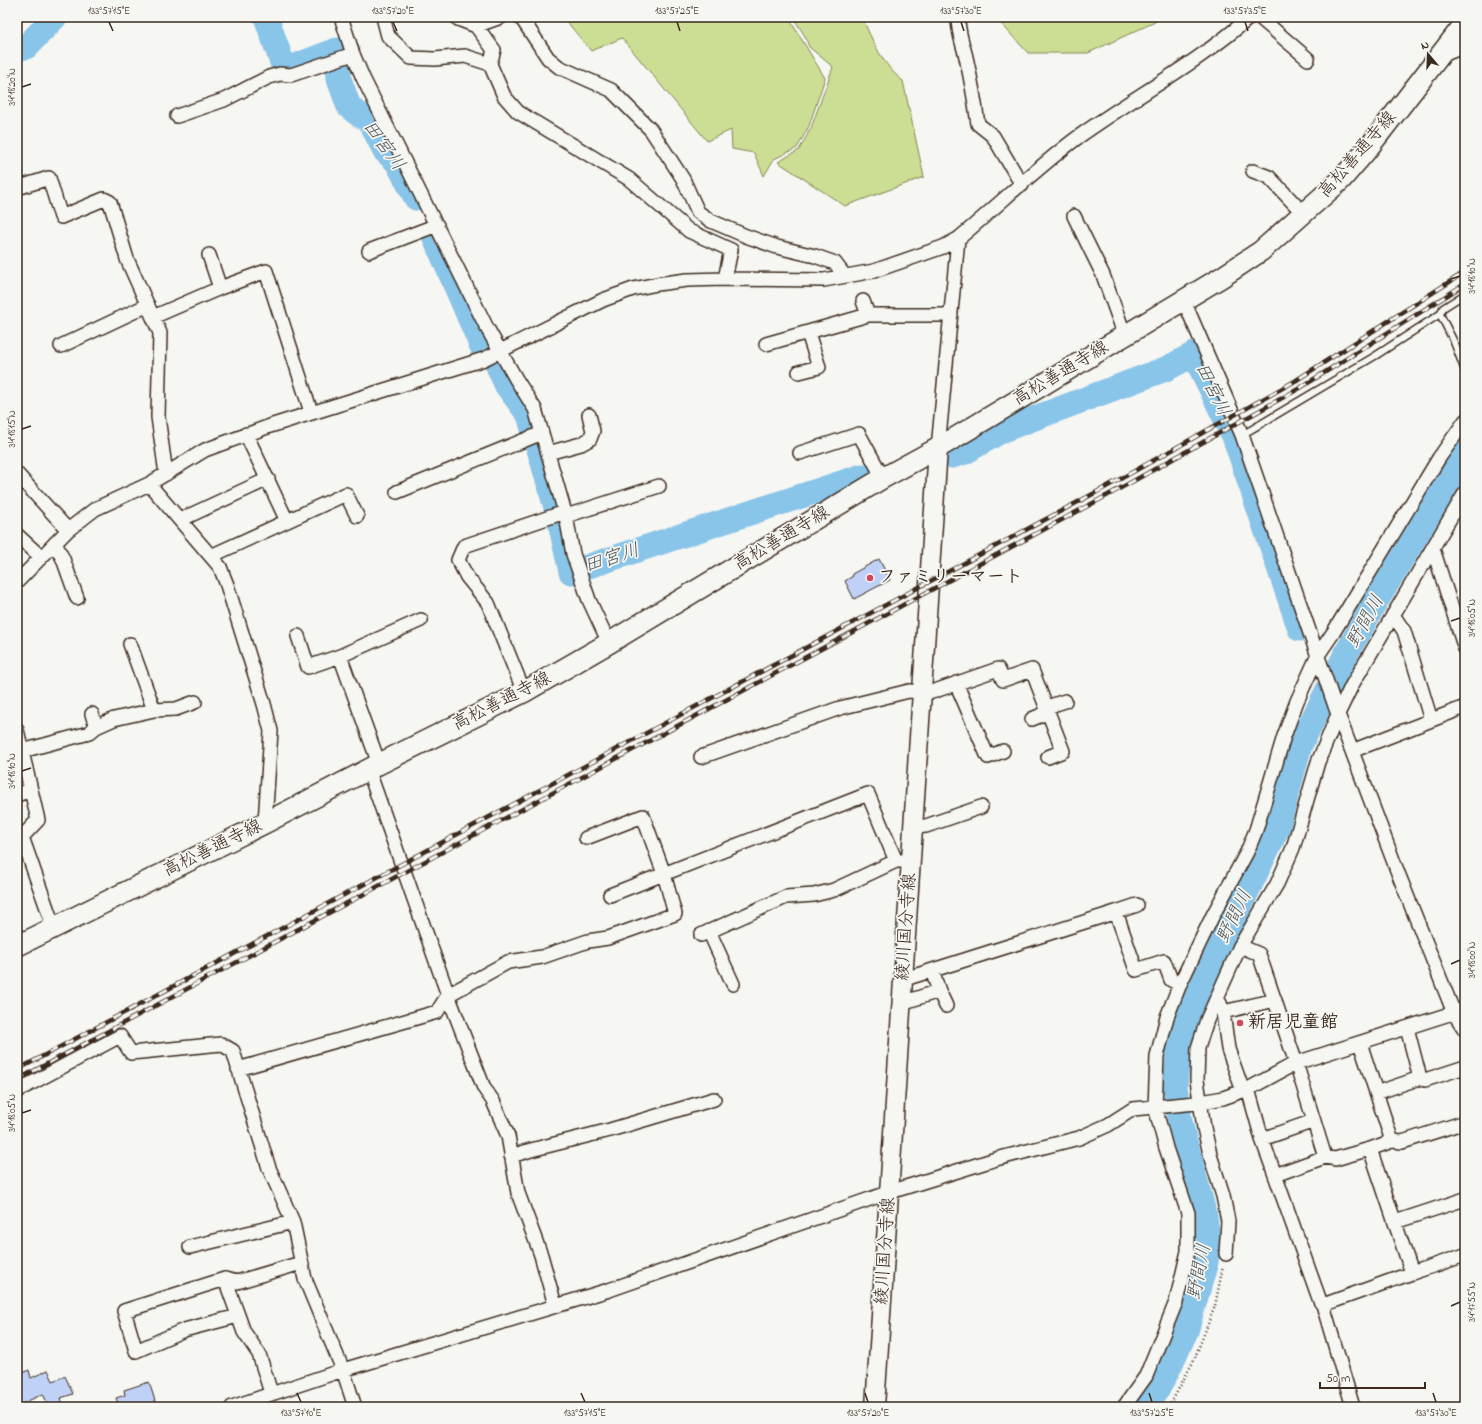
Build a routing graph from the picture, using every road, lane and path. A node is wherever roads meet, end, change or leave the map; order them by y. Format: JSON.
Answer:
{"nodes":[{"id":1,"x":341,"y":17,"type":"edge"},
{"id":2,"x":383,"y":17,"type":"edge"},
{"id":3,"x":457,"y":17,"type":"edge"},
{"id":4,"x":500,"y":17,"type":"edge"},
{"id":5,"x":519,"y":17,"type":"edge"},
{"id":6,"x":958,"y":17,"type":"edge"},
{"id":7,"x":1250,"y":17,"type":"edge"},
{"id":8,"x":1260,"y":17,"type":"edge"},
{"id":9,"x":1465,"y":23,"type":"edge"},
{"id":10,"x":476,"y":26,"type":"junction"},
{"id":11,"x":1465,"y":46,"type":"edge"},
{"id":12,"x":344,"y":56,"type":"junction"},
{"id":13,"x":1440,"y":56,"type":"junction"},
{"id":14,"x":1308,"y":59,"type":"dead end"},
{"id":15,"x":490,"y":64,"type":"junction"},
{"id":16,"x":177,"y":116,"type":"dead end"},
{"id":17,"x":1253,"y":171,"type":"dead end"},
{"id":18,"x":1022,"y":185,"type":"junction"},
{"id":19,"x":17,"y":188,"type":"edge"},
{"id":20,"x":1304,"y":214,"type":"junction"},
{"id":21,"x":1074,"y":216,"type":"dead end"},
{"id":22,"x":437,"y":225,"type":"junction"},
{"id":23,"x":958,"y":239,"type":"junction"},
{"id":24,"x":369,"y":251,"type":"dead end"},
{"id":25,"x":209,"y":255,"type":"dead end"},
{"id":26,"x":844,"y":275,"type":"junction"},
{"id":27,"x":725,"y":279,"type":"junction"},
{"id":28,"x":220,"y":288,"type":"junction"},
{"id":29,"x":1465,"y":294,"type":"edge"},
{"id":30,"x":863,"y":301,"type":"dead end"},
{"id":31,"x":1184,"y":301,"type":"junction"},
{"id":32,"x":151,"y":311,"type":"junction"},
{"id":33,"x":1440,"y":314,"type":"junction"},
{"id":34,"x":868,"y":315,"type":"junction"},
{"id":35,"x":951,"y":315,"type":"junction"},
{"id":36,"x":808,"y":333,"type":"junction"},
{"id":37,"x":1125,"y":336,"type":"junction"},
{"id":38,"x":766,"y":344,"type":"dead end"},
{"id":39,"x":61,"y":346,"type":"dead end"},
{"id":40,"x":500,"y":352,"type":"junction"},
{"id":41,"x":1465,"y":371,"type":"edge"},
{"id":42,"x":799,"y":372,"type":"dead end"},
{"id":43,"x":311,"y":412,"type":"junction"},
{"id":44,"x":589,"y":415,"type":"dead end"},
{"id":45,"x":1465,"y":421,"type":"edge"},
{"id":46,"x":542,"y":433,"type":"junction"},
{"id":47,"x":246,"y":434,"type":"junction"},
{"id":48,"x":1242,"y":435,"type":"junction"},
{"id":49,"x":938,"y":448,"type":"junction"},
{"id":50,"x":548,"y":453,"type":"junction"},
{"id":51,"x":800,"y":453,"type":"dead end"},
{"id":52,"x":17,"y":474,"type":"edge"},
{"id":53,"x":166,"y":474,"type":"junction"},
{"id":54,"x":883,"y":478,"type":"junction"},
{"id":55,"x":268,"y":479,"type":"junction"},
{"id":56,"x":149,"y":484,"type":"junction"},
{"id":57,"x":659,"y":486,"type":"dead end"},
{"id":58,"x":397,"y":492,"type":"dead end"},
{"id":59,"x":1465,"y":493,"type":"edge"},
{"id":60,"x":561,"y":515,"type":"junction"},
{"id":61,"x":357,"y":516,"type":"dead end"},
{"id":62,"x":180,"y":520,"type":"junction"},
{"id":63,"x":287,"y":521,"type":"junction"},
{"id":64,"x":68,"y":530,"type":"junction"},
{"id":65,"x":17,"y":535,"type":"edge"},
{"id":66,"x":55,"y":543,"type":"junction"},
{"id":67,"x":1433,"y":549,"type":"junction"},
{"id":68,"x":211,"y":556,"type":"junction"},
{"id":69,"x":41,"y":557,"type":"junction"},
{"id":70,"x":17,"y":582,"type":"edge"},
{"id":71,"x":77,"y":598,"type":"dead end"},
{"id":72,"x":1393,"y":615,"type":"junction"},
{"id":73,"x":421,"y":620,"type":"dead end"},
{"id":74,"x":298,"y":636,"type":"dead end"},
{"id":75,"x":609,"y":643,"type":"junction"},
{"id":76,"x":130,"y":644,"type":"dead end"},
{"id":77,"x":1465,"y":649,"type":"edge"},
{"id":78,"x":340,"y":656,"type":"junction"},
{"id":79,"x":1318,"y":658,"type":"junction"},
{"id":80,"x":956,"y":684,"type":"junction"},
{"id":81,"x":524,"y":692,"type":"junction"},
{"id":82,"x":922,"y":692,"type":"junction"},
{"id":83,"x":1065,"y":701,"type":"dead end"},
{"id":84,"x":195,"y":702,"type":"dead end"},
{"id":85,"x":1465,"y":706,"type":"edge"},
{"id":86,"x":154,"y":710,"type":"junction"},
{"id":87,"x":1048,"y":710,"type":"junction"},
{"id":88,"x":1337,"y":711,"type":"junction"},
{"id":89,"x":92,"y":714,"type":"dead end"},
{"id":90,"x":1032,"y":718,"type":"dead end"},
{"id":91,"x":1431,"y":720,"type":"junction"},
{"id":92,"x":96,"y":727,"type":"junction"},
{"id":93,"x":17,"y":730,"type":"edge"},
{"id":94,"x":22,"y":751,"type":"junction"},
{"id":95,"x":1003,"y":751,"type":"dead end"},
{"id":96,"x":1352,"y":751,"type":"junction"},
{"id":97,"x":701,"y":757,"type":"dead end"},
{"id":98,"x":1048,"y":757,"type":"dead end"},
{"id":99,"x":374,"y":767,"type":"junction"},
{"id":100,"x":30,"y":790,"type":"junction"},
{"id":101,"x":17,"y":795,"type":"edge"},
{"id":102,"x":981,"y":807,"type":"dead end"},
{"id":103,"x":265,"y":823,"type":"junction"},
{"id":104,"x":914,"y":827,"type":"junction"},
{"id":105,"x":586,"y":838,"type":"dead end"},
{"id":106,"x":904,"y":861,"type":"junction"},
{"id":107,"x":664,"y":874,"type":"junction"},
{"id":108,"x":610,"y":895,"type":"dead end"},
{"id":109,"x":1138,"y":905,"type":"dead end"},
{"id":110,"x":1116,"y":912,"type":"junction"},
{"id":111,"x":54,"y":928,"type":"junction"},
{"id":112,"x":17,"y":946,"type":"edge"},
{"id":113,"x":1240,"y":946,"type":"junction"},
{"id":114,"x":932,"y":971,"type":"junction"},
{"id":115,"x":904,"y":978,"type":"junction"},
{"id":116,"x":733,"y":984,"type":"dead end"},
{"id":117,"x":1180,"y":984,"type":"junction"},
{"id":118,"x":939,"y":991,"type":"junction"},
{"id":119,"x":448,"y":995,"type":"junction"},
{"id":120,"x":1218,"y":996,"type":"junction"},
{"id":121,"x":1275,"y":1000,"type":"junction"},
{"id":122,"x":902,"y":1002,"type":"junction"},
{"id":123,"x":946,"y":1006,"type":"dead end"},
{"id":124,"x":1460,"y":1011,"type":"edge"},
{"id":125,"x":1223,"y":1012,"type":"junction"},
{"id":126,"x":1406,"y":1028,"type":"junction"},
{"id":127,"x":1465,"y":1030,"type":"edge"},
{"id":128,"x":1360,"y":1043,"type":"junction"},
{"id":129,"x":1296,"y":1062,"type":"junction"},
{"id":130,"x":1465,"y":1067,"type":"edge"},
{"id":131,"x":238,"y":1069,"type":"junction"},
{"id":132,"x":1420,"y":1078,"type":"junction"},
{"id":133,"x":1246,"y":1090,"type":"junction"},
{"id":134,"x":17,"y":1091,"type":"edge"},
{"id":135,"x":1376,"y":1093,"type":"junction"},
{"id":136,"x":714,"y":1099,"type":"dead end"},
{"id":137,"x":1198,"y":1103,"type":"junction"},
{"id":138,"x":1158,"y":1106,"type":"junction"},
{"id":139,"x":1314,"y":1121,"type":"junction"},
{"id":140,"x":1465,"y":1122,"type":"edge"},
{"id":141,"x":1262,"y":1139,"type":"junction"},
{"id":142,"x":1392,"y":1141,"type":"junction"},
{"id":143,"x":1370,"y":1149,"type":"junction"},
{"id":144,"x":511,"y":1156,"type":"junction"},
{"id":145,"x":1325,"y":1157,"type":"junction"},
{"id":146,"x":1274,"y":1175,"type":"junction"},
{"id":147,"x":890,"y":1192,"type":"junction"},
{"id":148,"x":1465,"y":1199,"type":"edge"},
{"id":149,"x":293,"y":1222,"type":"junction"},
{"id":150,"x":1396,"y":1222,"type":"junction"},
{"id":151,"x":190,"y":1247,"type":"dead end"},
{"id":152,"x":1226,"y":1254,"type":"joint"},
{"id":153,"x":1465,"y":1255,"type":"edge"},
{"id":154,"x":301,"y":1263,"type":"junction"},
{"id":155,"x":1412,"y":1273,"type":"junction"},
{"id":156,"x":225,"y":1278,"type":"junction"},
{"id":157,"x":555,"y":1305,"type":"junction"},
{"id":158,"x":1323,"y":1305,"type":"junction"},
{"id":159,"x":238,"y":1316,"type":"junction"},
{"id":160,"x":343,"y":1370,"type":"junction"},
{"id":161,"x":271,"y":1393,"type":"junction"},
{"id":162,"x":232,"y":1407,"type":"edge"},
{"id":163,"x":355,"y":1407,"type":"edge"},
{"id":164,"x":875,"y":1407,"type":"edge"},
{"id":165,"x":1124,"y":1407,"type":"edge"},
{"id":166,"x":1169,"y":1407,"type":"edge"},
{"id":167,"x":1353,"y":1407,"type":"edge"}],
"edges":[{"from":1,"to":12,"type":"street"},
{"from":2,"to":15,"type":"street"},
{"from":3,"to":10,"type":"street"},
{"from":4,"to":10,"type":"street"},
{"from":5,"to":26,"type":"street"},
{"from":6,"to":18,"type":"street"},
{"from":7,"to":18,"type":"street"},
{"from":8,"to":14,"type":"street"},
{"from":9,"to":13,"type":"main road","name":"高松善通寺線"},
{"from":10,"to":15,"type":"street"},
{"from":11,"to":13,"type":"street"},
{"from":12,"to":16,"type":"street"},
{"from":12,"to":22,"type":"street"},
{"from":13,"to":20,"type":"main road","name":"高松善通寺線"},
{"from":15,"to":27,"type":"street"},
{"from":17,"to":20,"type":"street"},
{"from":18,"to":23,"type":"street"},
{"from":19,"to":32,"type":"street"},
{"from":20,"to":31,"type":"main road","name":"高松善通寺線"},
{"from":21,"to":37,"type":"street"},
{"from":22,"to":24,"type":"street"},
{"from":22,"to":40,"type":"street"},
{"from":23,"to":26,"type":"street"},
{"from":23,"to":35,"type":"street"},
{"from":25,"to":28,"type":"street"},
{"from":26,"to":27,"type":"street"},
{"from":27,"to":40,"type":"street"},
{"from":28,"to":32,"type":"street"},
{"from":28,"to":43,"type":"street"},
{"from":29,"to":33,"type":"lane"},
{"from":30,"to":34,"type":"street"},
{"from":31,"to":37,"type":"main road","name":"高松善通寺線"},
{"from":31,"to":48,"type":"street"},
{"from":32,"to":39,"type":"street"},
{"from":32,"to":53,"type":"street"},
{"from":33,"to":41,"type":"lane"},
{"from":33,"to":48,"type":"lane"},
{"from":34,"to":35,"type":"street"},
{"from":34,"to":36,"type":"street"},
{"from":35,"to":49,"type":"street"},
{"from":36,"to":38,"type":"street"},
{"from":36,"to":42,"type":"street"},
{"from":37,"to":49,"type":"main road","name":"高松善通寺線"},
{"from":40,"to":43,"type":"street"},
{"from":40,"to":46,"type":"street"},
{"from":43,"to":47,"type":"street"},
{"from":44,"to":50,"type":"street"},
{"from":45,"to":79,"type":"street"},
{"from":46,"to":50,"type":"street"},
{"from":46,"to":58,"type":"street"},
{"from":47,"to":53,"type":"street"},
{"from":47,"to":55,"type":"street"},
{"from":48,"to":79,"type":"street"},
{"from":49,"to":54,"type":"main road","name":"高松善通寺線"},
{"from":49,"to":82,"type":"main road","name":"綾川国分寺線"},
{"from":50,"to":60,"type":"street"},
{"from":51,"to":54,"type":"street"},
{"from":52,"to":64,"type":"street"},
{"from":53,"to":56,"type":"street"},
{"from":54,"to":75,"type":"main road","name":"高松善通寺線"},
{"from":55,"to":62,"type":"street"},
{"from":55,"to":63,"type":"street"},
{"from":56,"to":62,"type":"street"},
{"from":56,"to":64,"type":"street"},
{"from":57,"to":60,"type":"street"},
{"from":59,"to":67,"type":"street"},
{"from":60,"to":75,"type":"street"},
{"from":60,"to":81,"type":"street"},
{"from":61,"to":63,"type":"street"},
{"from":62,"to":68,"type":"street"},
{"from":63,"to":68,"type":"street"},
{"from":64,"to":66,"type":"street"},
{"from":65,"to":69,"type":"street"},
{"from":66,"to":69,"type":"street"},
{"from":66,"to":71,"type":"street"},
{"from":67,"to":72,"type":"street"},
{"from":67,"to":77,"type":"street"},
{"from":68,"to":103,"type":"street"},
{"from":69,"to":70,"type":"street"},
{"from":72,"to":88,"type":"street"},
{"from":72,"to":91,"type":"street"},
{"from":73,"to":78,"type":"street"},
{"from":74,"to":78,"type":"street"},
{"from":75,"to":81,"type":"main road","name":"高松善通寺線"},
{"from":76,"to":86,"type":"street"},
{"from":78,"to":99,"type":"street"},
{"from":79,"to":88,"type":"street"},
{"from":79,"to":117,"type":"street"},
{"from":80,"to":82,"type":"street"},
{"from":80,"to":87,"type":"street"},
{"from":80,"to":95,"type":"street"},
{"from":81,"to":99,"type":"main road","name":"高松善通寺線"},
{"from":82,"to":97,"type":"street"},
{"from":82,"to":104,"type":"main road","name":"綾川国分寺線"},
{"from":83,"to":87,"type":"street"},
{"from":84,"to":86,"type":"street"},
{"from":85,"to":91,"type":"street"},
{"from":86,"to":92,"type":"street"},
{"from":87,"to":90,"type":"street"},
{"from":87,"to":98,"type":"street"},
{"from":88,"to":96,"type":"street"},
{"from":88,"to":113,"type":"street"},
{"from":89,"to":92,"type":"street"},
{"from":91,"to":96,"type":"street"},
{"from":92,"to":94,"type":"street"},
{"from":93,"to":94,"type":"street"},
{"from":94,"to":100,"type":"street"},
{"from":96,"to":124,"type":"street"},
{"from":99,"to":103,"type":"main road","name":"高松善通寺線"},
{"from":99,"to":119,"type":"street"},
{"from":100,"to":101,"type":"street"},
{"from":100,"to":111,"type":"street"},
{"from":102,"to":104,"type":"street"},
{"from":103,"to":111,"type":"main road","name":"高松善通寺線"},
{"from":104,"to":106,"type":"main road","name":"綾川国分寺線"},
{"from":105,"to":107,"type":"street"},
{"from":106,"to":107,"type":"street"},
{"from":106,"to":115,"type":"main road","name":"綾川国分寺線"},
{"from":106,"to":116,"type":"street"},
{"from":107,"to":108,"type":"street"},
{"from":107,"to":119,"type":"street"},
{"from":109,"to":110,"type":"street"},
{"from":110,"to":114,"type":"street"},
{"from":110,"to":117,"type":"street"},
{"from":111,"to":112,"type":"main road","name":"高松善通寺線"},
{"from":113,"to":120,"type":"street"},
{"from":113,"to":121,"type":"street"},
{"from":114,"to":115,"type":"street"},
{"from":114,"to":118,"type":"street"},
{"from":115,"to":122,"type":"main road","name":"綾川国分寺線"},
{"from":117,"to":138,"type":"street"},
{"from":118,"to":122,"type":"street"},
{"from":118,"to":123,"type":"street"},
{"from":119,"to":131,"type":"street"},
{"from":119,"to":144,"type":"street"},
{"from":120,"to":125,"type":"street"},
{"from":120,"to":137,"type":"street"},
{"from":121,"to":125,"type":"street"},
{"from":121,"to":129,"type":"street"},
{"from":122,"to":147,"type":"main road","name":"綾川国分寺線"},
{"from":124,"to":126,"type":"street"},
{"from":124,"to":127,"type":"street"},
{"from":125,"to":133,"type":"street"},
{"from":126,"to":128,"type":"street"},
{"from":126,"to":132,"type":"street"},
{"from":128,"to":129,"type":"street"},
{"from":128,"to":135,"type":"street"},
{"from":129,"to":133,"type":"street"},
{"from":129,"to":139,"type":"street"},
{"from":130,"to":132,"type":"street"},
{"from":131,"to":134,"type":"street"},
{"from":131,"to":149,"type":"street"},
{"from":132,"to":135,"type":"street"},
{"from":133,"to":137,"type":"street"},
{"from":133,"to":141,"type":"street"},
{"from":135,"to":142,"type":"street"},
{"from":136,"to":144,"type":"street"},
{"from":137,"to":138,"type":"street"},
{"from":137,"to":152,"type":"street"},
{"from":138,"to":147,"type":"street"},
{"from":138,"to":165,"type":"street"},
{"from":139,"to":141,"type":"street"},
{"from":139,"to":145,"type":"street"},
{"from":140,"to":142,"type":"street"},
{"from":141,"to":146,"type":"street"},
{"from":142,"to":143,"type":"street"},
{"from":143,"to":145,"type":"street"},
{"from":143,"to":150,"type":"street"},
{"from":144,"to":157,"type":"street"},
{"from":145,"to":146,"type":"street"},
{"from":146,"to":158,"type":"street"},
{"from":147,"to":157,"type":"street"},
{"from":147,"to":164,"type":"main road","name":"綾川国分寺線"},
{"from":148,"to":150,"type":"street"},
{"from":149,"to":151,"type":"street"},
{"from":149,"to":154,"type":"street"},
{"from":150,"to":155,"type":"street"},
{"from":152,"to":166,"type":"path"},
{"from":153,"to":155,"type":"street"},
{"from":154,"to":156,"type":"street"},
{"from":154,"to":160,"type":"street"},
{"from":155,"to":158,"type":"street"},
{"from":156,"to":159,"type":"street"},
{"from":156,"to":159,"type":"street"},
{"from":157,"to":160,"type":"street"},
{"from":158,"to":167,"type":"street"},
{"from":159,"to":161,"type":"street"},
{"from":160,"to":161,"type":"street"},
{"from":160,"to":163,"type":"street"},
{"from":161,"to":162,"type":"street"}]}
